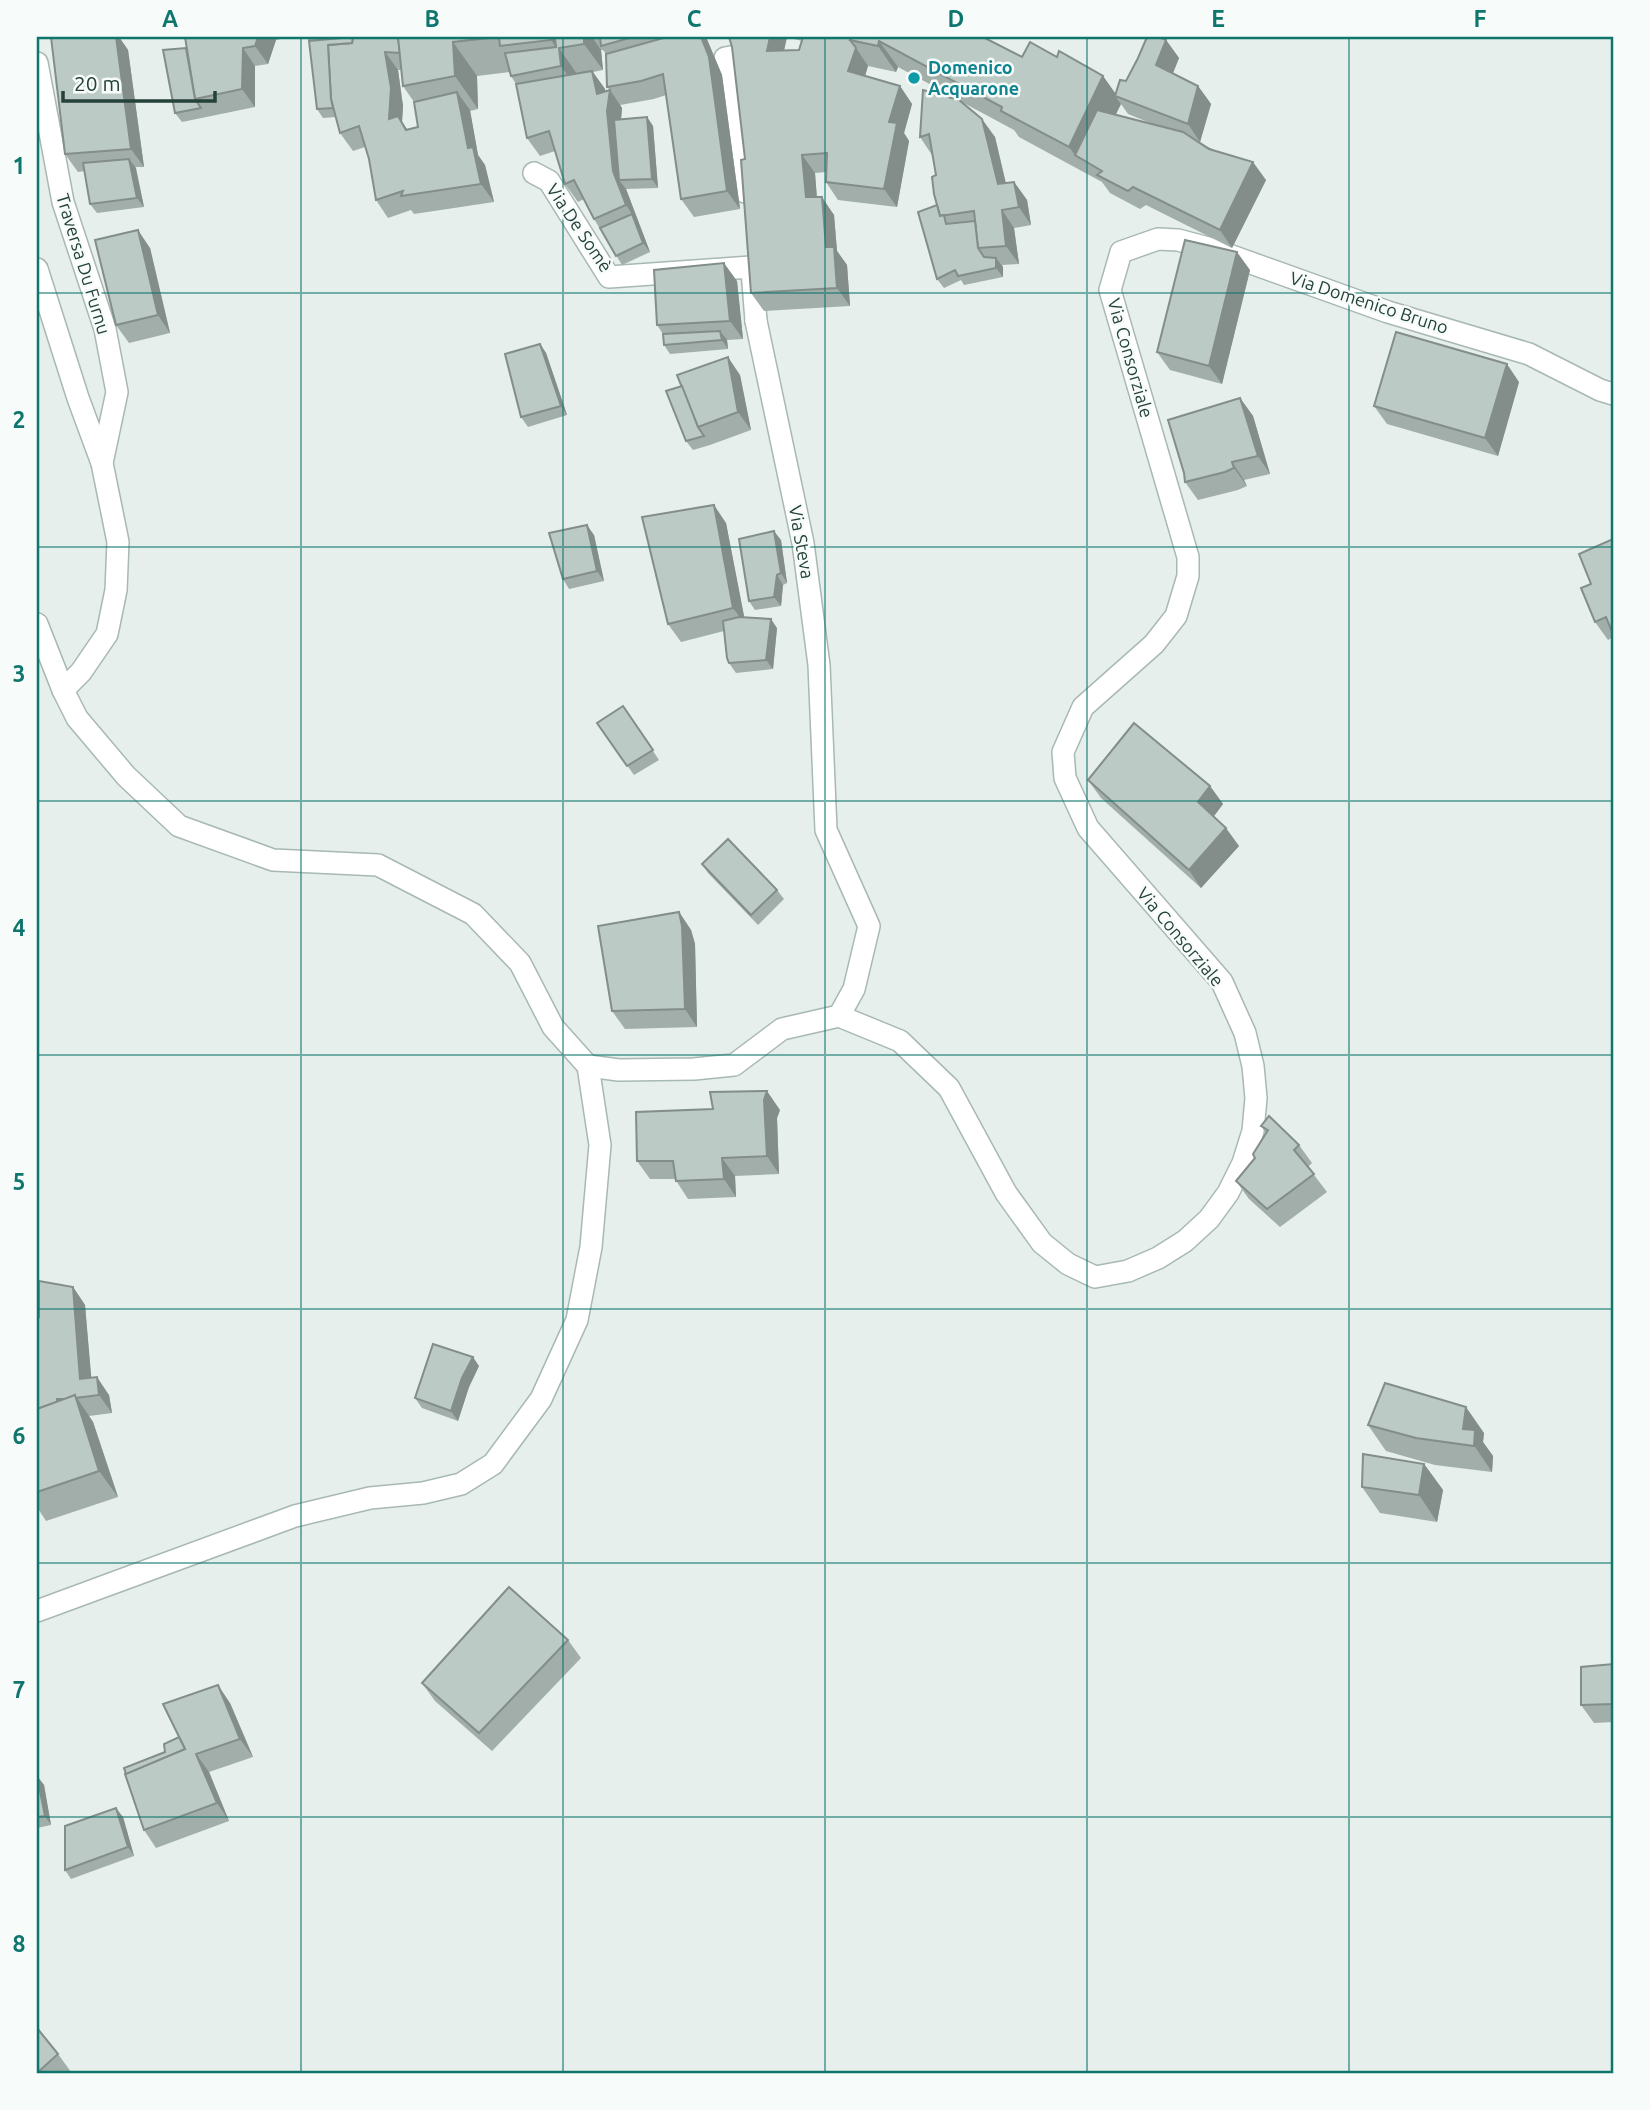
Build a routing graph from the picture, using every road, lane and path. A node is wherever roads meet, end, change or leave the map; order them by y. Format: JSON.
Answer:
{"nodes":[{"id":1,"x":733,"y":57,"type":"edge"},
{"id":2,"x":37,"y":63,"type":"edge"},
{"id":3,"x":534,"y":173,"type":"dead end"},
{"id":4,"x":747,"y":216,"type":"edge"},
{"id":5,"x":749,"y":241,"type":"edge"},
{"id":6,"x":1121,"y":252,"type":"joint"},
{"id":7,"x":751,"y":267,"type":"junction"},
{"id":8,"x":37,"y":268,"type":"edge"},
{"id":9,"x":1613,"y":394,"type":"edge"},
{"id":10,"x":102,"y":463,"type":"junction"},
{"id":11,"x":37,"y":624,"type":"edge"},
{"id":12,"x":62,"y":690,"type":"junction"},
{"id":13,"x":839,"y":1016,"type":"junction"},
{"id":14,"x":589,"y":1066,"type":"junction"},
{"id":15,"x":37,"y":1611,"type":"edge"}],
"edges":[{"from":1,"to":4,"type":"street"},
{"from":2,"to":10,"type":"street","name":"Traversa Du Furnu"},
{"from":3,"to":7,"type":"street","name":"Via De Somè"},
{"from":5,"to":7,"type":"street","name":"Via Steva"},
{"from":6,"to":9,"type":"street","name":"Via Domenico Bruno"},
{"from":6,"to":13,"type":"street","name":"Via Consorziale"},
{"from":7,"to":13,"type":"street","name":"Via Steva"},
{"from":8,"to":10,"type":"street","name":"Traversa Du Furnu"},
{"from":10,"to":12,"type":"street","name":"Traversa Du Furnu"},
{"from":11,"to":12,"type":"street"},
{"from":12,"to":14,"type":"street"},
{"from":13,"to":14,"type":"street"},
{"from":14,"to":15,"type":"street"}]}
